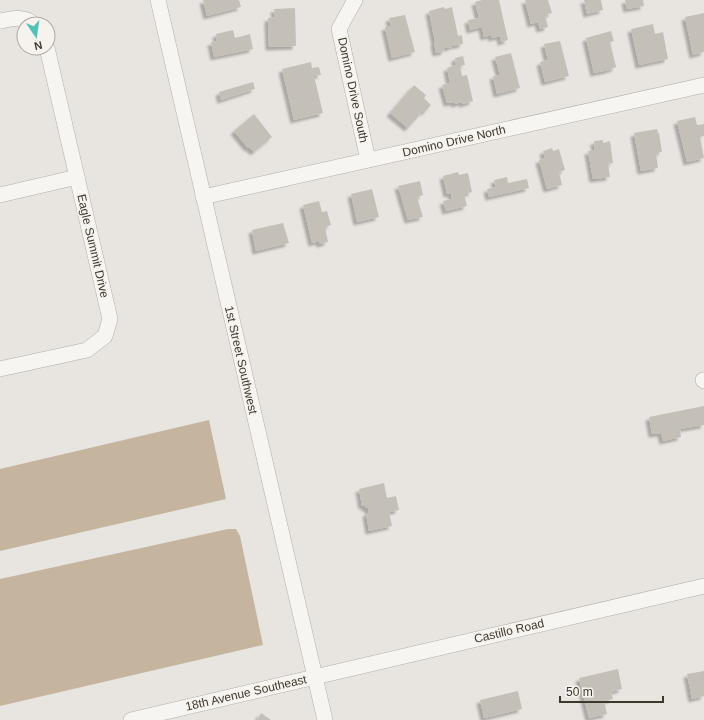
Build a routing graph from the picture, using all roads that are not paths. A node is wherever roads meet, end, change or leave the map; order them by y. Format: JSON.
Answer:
{"nodes":[{"id":1,"x":158,"y":0,"type":"edge"},
{"id":2,"x":355,"y":0,"type":"edge"},
{"id":3,"x":16,"y":18,"type":"edge"},
{"id":4,"x":0,"y":21,"type":"edge"},
{"id":5,"x":49,"y":56,"type":"edge"},
{"id":6,"x":704,"y":85,"type":"edge"},
{"id":7,"x":368,"y":160,"type":"junction"},
{"id":8,"x":77,"y":177,"type":"junction"},
{"id":9,"x":0,"y":195,"type":"edge"},
{"id":10,"x":203,"y":196,"type":"junction"},
{"id":11,"x":0,"y":370,"type":"edge"},
{"id":12,"x":704,"y":586,"type":"edge"},
{"id":13,"x":315,"y":677,"type":"junction"},
{"id":14,"x":130,"y":720,"type":"edge"},
{"id":15,"x":325,"y":720,"type":"edge"}],
"edges":[{"from":1,"to":10,"type":"street","name":"1st Street Southwest"},
{"from":2,"to":7,"type":"street","name":"Domino Drive South"},
{"from":3,"to":4,"type":"street"},
{"from":5,"to":8,"type":"street","name":"Eagle Summit Drive"},
{"from":6,"to":7,"type":"street","name":"Domino Drive North"},
{"from":7,"to":10,"type":"street","name":"Domino Drive North"},
{"from":8,"to":9,"type":"street"},
{"from":8,"to":11,"type":"street","name":"Eagle Summit Drive"},
{"from":10,"to":13,"type":"street","name":"1st Street Southwest"},
{"from":12,"to":13,"type":"street","name":"Castillo Road"},
{"from":13,"to":14,"type":"street","name":"18th Avenue Southeast"},
{"from":13,"to":15,"type":"street","name":"1st Street Southwest"}]}
